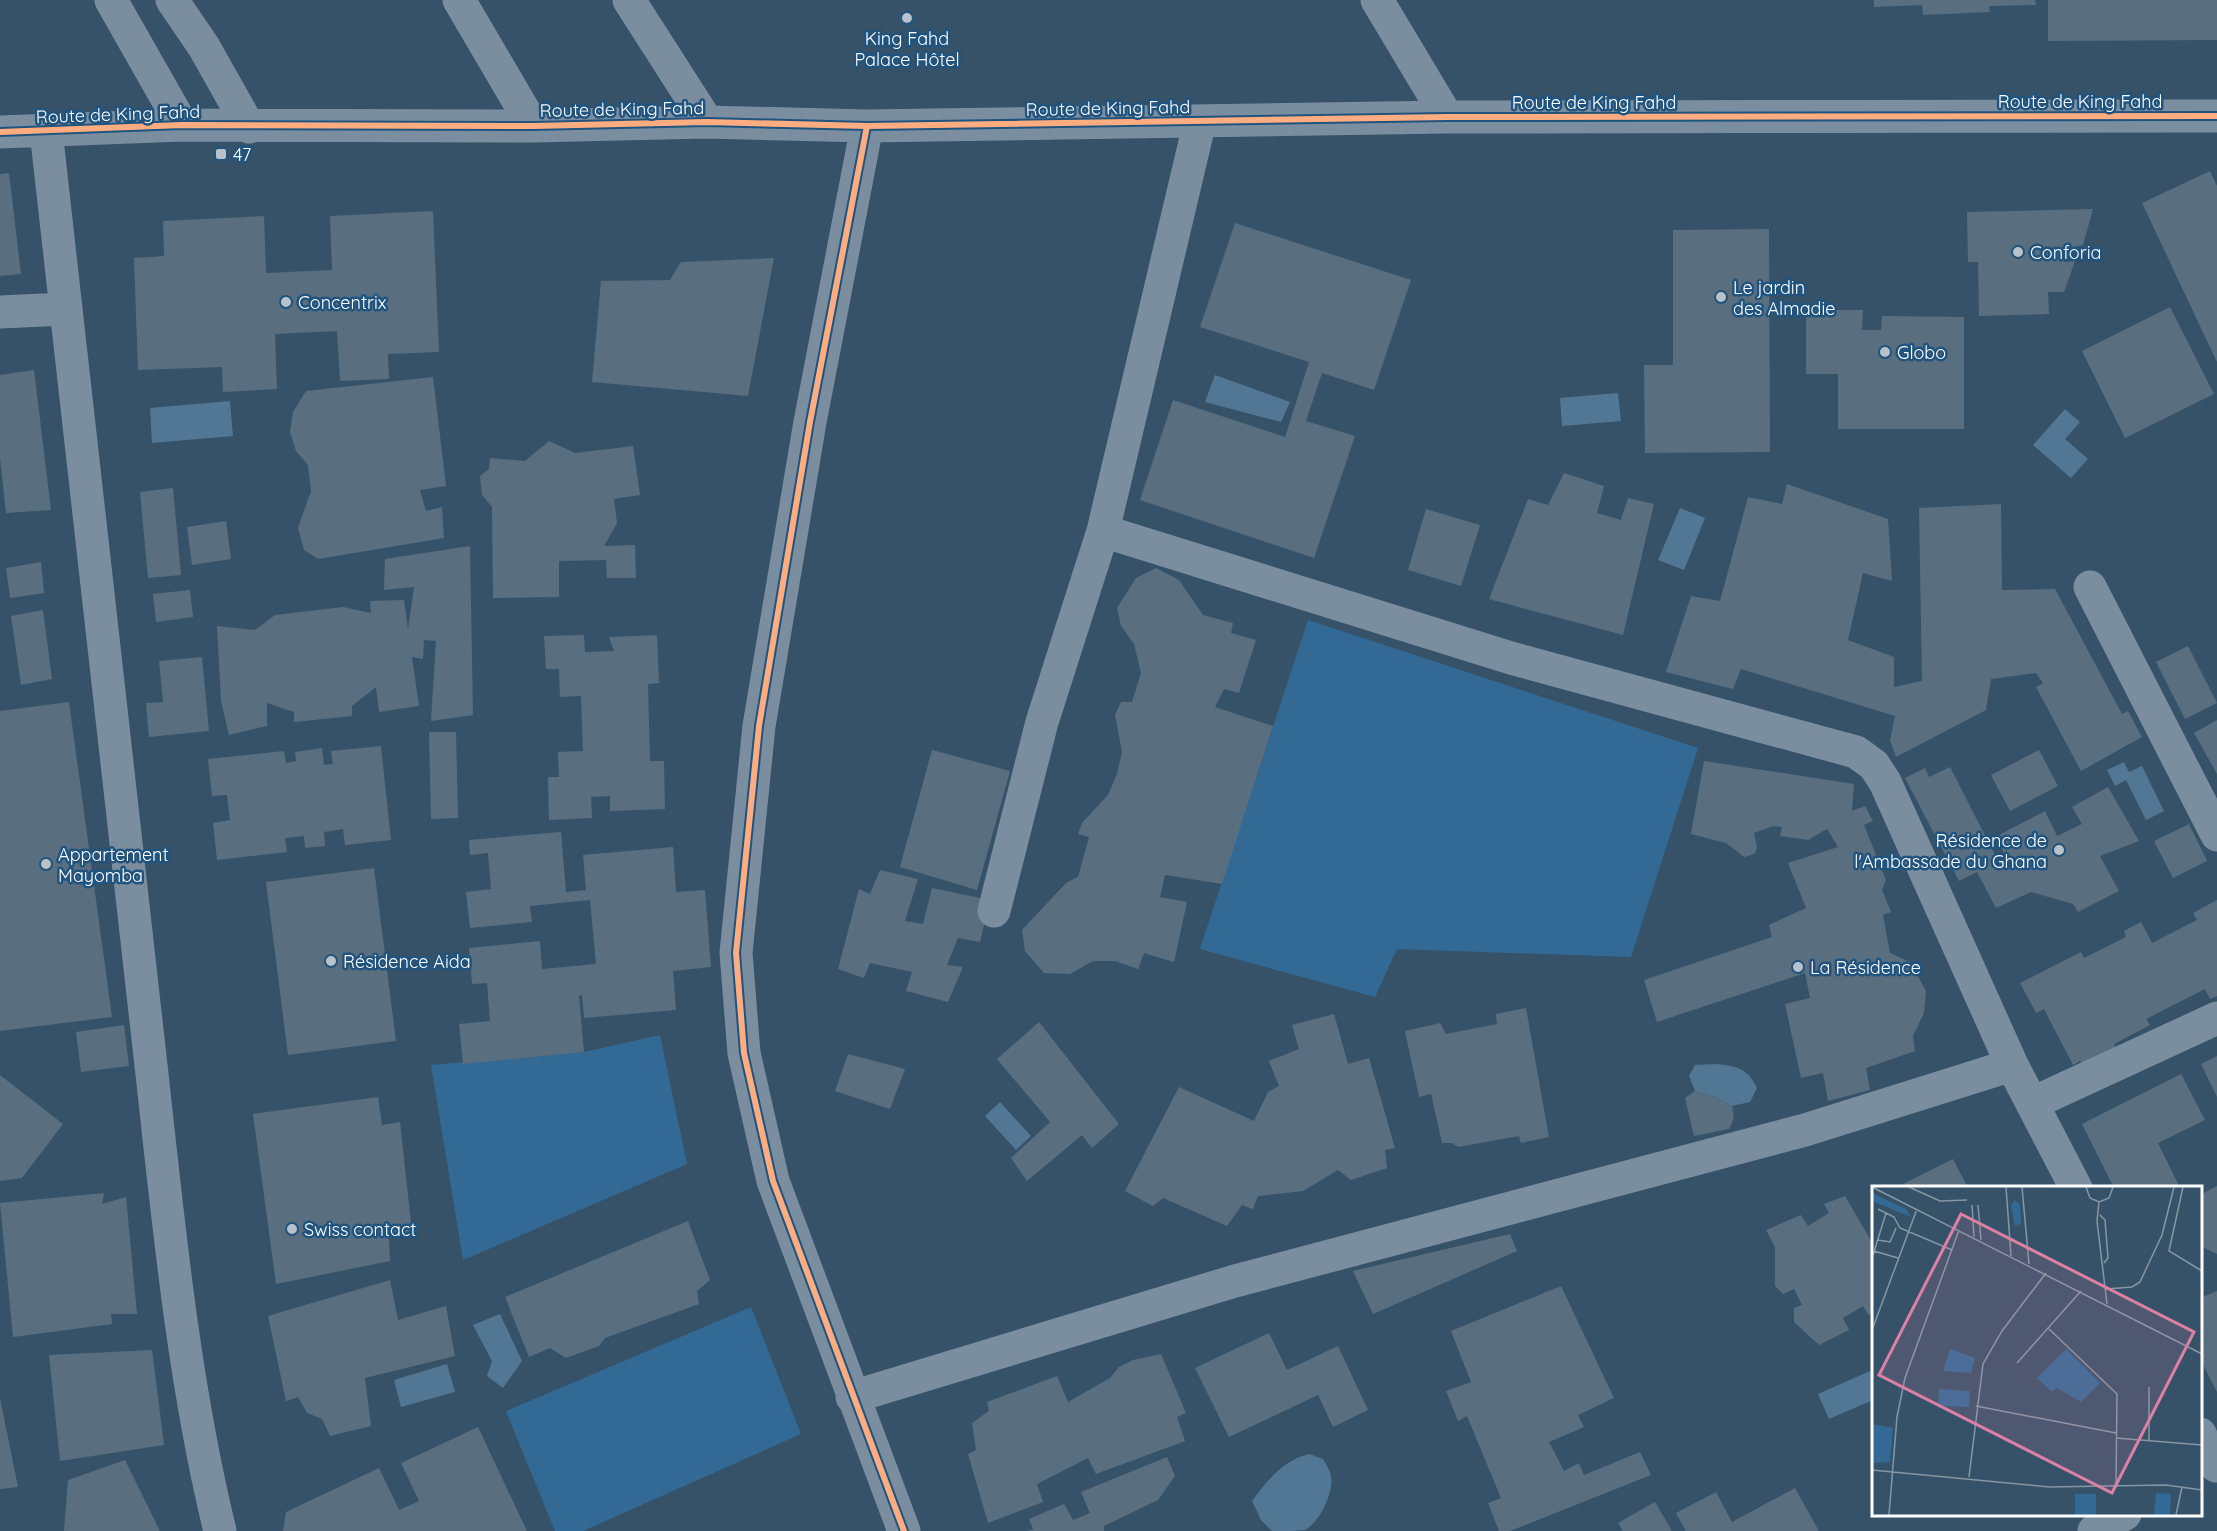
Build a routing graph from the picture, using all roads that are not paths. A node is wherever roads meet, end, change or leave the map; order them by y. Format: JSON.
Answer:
{"nodes":[{"id":1,"x":111,"y":0,"type":"edge"},
{"id":2,"x":172,"y":0,"type":"edge"},
{"id":3,"x":459,"y":0,"type":"edge"},
{"id":4,"x":629,"y":0,"type":"edge"},
{"id":5,"x":1387,"y":4,"type":"edge"},
{"id":6,"x":2217,"y":116,"type":"edge"},
{"id":7,"x":1447,"y":117,"type":"junction"},
{"id":8,"x":1200,"y":121,"type":"junction"},
{"id":9,"x":707,"y":122,"type":"junction"},
{"id":10,"x":182,"y":125,"type":"junction"},
{"id":11,"x":533,"y":126,"type":"junction"},
{"id":12,"x":867,"y":126,"type":"junction"},
{"id":13,"x":249,"y":127,"type":"junction"},
{"id":14,"x":46,"y":131,"type":"junction"},
{"id":15,"x":0,"y":132,"type":"edge"},
{"id":16,"x":65,"y":309,"type":"junction"},
{"id":17,"x":0,"y":312,"type":"edge"},
{"id":18,"x":1103,"y":531,"type":"junction"},
{"id":19,"x":2090,"y":587,"type":"dead end"},
{"id":20,"x":2217,"y":835,"type":"edge"},
{"id":21,"x":994,"y":911,"type":"dead end"},
{"id":22,"x":2217,"y":1018,"type":"edge"},
{"id":23,"x":2012,"y":1065,"type":"junction"},
{"id":24,"x":2033,"y":1103,"type":"junction"},
{"id":25,"x":2075,"y":1186,"type":"edge"},
{"id":26,"x":852,"y":1397,"type":"junction"},
{"id":27,"x":2202,"y":1438,"type":"edge"},
{"id":28,"x":2217,"y":1466,"type":"edge"},
{"id":29,"x":2202,"y":1473,"type":"edge"},
{"id":30,"x":2123,"y":1516,"type":"edge"},
{"id":31,"x":220,"y":1531,"type":"edge"},
{"id":32,"x":904,"y":1531,"type":"edge"},
{"id":33,"x":2094,"y":1531,"type":"edge"}],
"edges":[{"from":1,"to":10,"type":"street"},
{"from":2,"to":13,"type":"street"},
{"from":3,"to":11,"type":"street"},
{"from":4,"to":9,"type":"street"},
{"from":5,"to":7,"type":"street"},
{"from":6,"to":7,"type":"street","name":"Route de King Fahd"},
{"from":7,"to":8,"type":"street","name":"Route de King Fahd"},
{"from":8,"to":12,"type":"street","name":"Route de King Fahd"},
{"from":8,"to":18,"type":"street"},
{"from":9,"to":11,"type":"street","name":"Route de King Fahd"},
{"from":9,"to":12,"type":"street","name":"Route de King Fahd"},
{"from":10,"to":13,"type":"street","name":"Route de King Fahd"},
{"from":10,"to":14,"type":"street","name":"Route de King Fahd"},
{"from":11,"to":13,"type":"street","name":"Route de King Fahd"},
{"from":12,"to":26,"type":"street"},
{"from":14,"to":15,"type":"street","name":"Route de King Fahd"},
{"from":14,"to":16,"type":"street"},
{"from":16,"to":17,"type":"street"},
{"from":16,"to":31,"type":"street"},
{"from":18,"to":21,"type":"street"},
{"from":18,"to":23,"type":"street"},
{"from":19,"to":20,"type":"street"},
{"from":22,"to":24,"type":"street"},
{"from":23,"to":24,"type":"street"},
{"from":23,"to":26,"type":"street"},
{"from":24,"to":25,"type":"street"},
{"from":26,"to":32,"type":"street"},
{"from":27,"to":28,"type":"street"},
{"from":28,"to":29,"type":"street"},
{"from":30,"to":33,"type":"street"}]}
